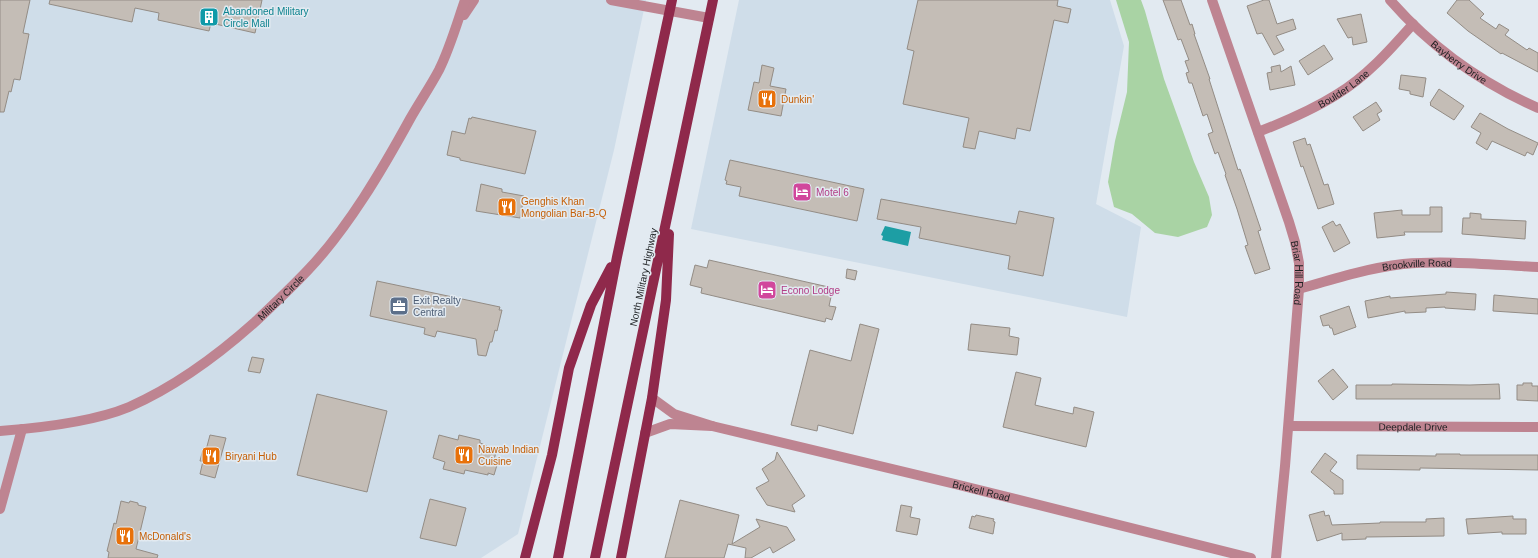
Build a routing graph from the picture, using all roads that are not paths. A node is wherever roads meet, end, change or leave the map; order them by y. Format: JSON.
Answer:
{"nodes":[{"id":1,"x":465,"y":0,"type":"edge"},
{"id":2,"x":474,"y":0,"type":"edge"},
{"id":3,"x":611,"y":0,"type":"edge"},
{"id":4,"x":672,"y":0,"type":"edge"},
{"id":5,"x":713,"y":0,"type":"edge"},
{"id":6,"x":1212,"y":0,"type":"edge"},
{"id":7,"x":1390,"y":0,"type":"edge"},
{"id":8,"x":670,"y":11,"type":"junction"},
{"id":9,"x":709,"y":18,"type":"junction"},
{"id":10,"x":1414,"y":24,"type":"junction"},
{"id":11,"x":455,"y":30,"type":"junction"},
{"id":12,"x":1538,"y":108,"type":"edge"},
{"id":13,"x":1258,"y":132,"type":"junction"},
{"id":14,"x":671,"y":204,"type":"junction"},
{"id":15,"x":617,"y":257,"type":"junction"},
{"id":16,"x":1538,"y":267,"type":"edge"},
{"id":17,"x":1299,"y":289,"type":"junction"},
{"id":18,"x":652,"y":398,"type":"junction"},
{"id":19,"x":712,"y":426,"type":"junction"},
{"id":20,"x":1289,"y":426,"type":"junction"},
{"id":21,"x":1538,"y":427,"type":"edge"},
{"id":22,"x":22,"y":429,"type":"junction"},
{"id":23,"x":0,"y":431,"type":"edge"},
{"id":24,"x":645,"y":433,"type":"junction"},
{"id":25,"x":0,"y":509,"type":"edge"},
{"id":26,"x":629,"y":518,"type":"junction"},
{"id":27,"x":525,"y":558,"type":"edge"},
{"id":28,"x":558,"y":558,"type":"edge"},
{"id":29,"x":595,"y":558,"type":"edge"},
{"id":30,"x":621,"y":558,"type":"edge"},
{"id":31,"x":624,"y":558,"type":"edge"},
{"id":32,"x":1251,"y":558,"type":"edge"},
{"id":33,"x":1276,"y":558,"type":"edge"}],
"edges":[{"from":1,"to":11,"type":"street","name":"Military Circle"},
{"from":2,"to":11,"type":"street","name":"Military Circle"},
{"from":3,"to":8,"type":"street"},
{"from":4,"to":8,"type":"main road"},
{"from":5,"to":9,"type":"main road","name":"North Military Highway"},
{"from":6,"to":13,"type":"street","name":"Briar Hill Road"},
{"from":7,"to":10,"type":"street","name":"Bayberry Drive"},
{"from":8,"to":9,"type":"street"},
{"from":8,"to":15,"type":"main road"},
{"from":9,"to":14,"type":"main road","name":"North Military Highway"},
{"from":10,"to":12,"type":"street","name":"Bayberry Drive"},
{"from":10,"to":13,"type":"street","name":"Boulder Lane"},
{"from":11,"to":22,"type":"street","name":"Military Circle"},
{"from":13,"to":17,"type":"street","name":"Briar Hill Road"},
{"from":14,"to":18,"type":"main road"},
{"from":14,"to":29,"type":"main road","name":"North Military Highway"},
{"from":15,"to":27,"type":"main road"},
{"from":15,"to":28,"type":"main road"},
{"from":16,"to":17,"type":"street","name":"Brookville Road"},
{"from":17,"to":20,"type":"street","name":"Briar Hill Road"},
{"from":18,"to":19,"type":"street","name":"Brickell Road"},
{"from":18,"to":24,"type":"main road"},
{"from":19,"to":24,"type":"street","name":"Brickell Road"},
{"from":19,"to":32,"type":"street","name":"Brickell Road"},
{"from":20,"to":21,"type":"street","name":"Deepdale Drive"},
{"from":20,"to":33,"type":"street","name":"Briar Hill Road"},
{"from":22,"to":23,"type":"street","name":"Military Circle"},
{"from":22,"to":25,"type":"street"},
{"from":24,"to":26,"type":"main road"},
{"from":26,"to":30,"type":"main road"},
{"from":26,"to":31,"type":"main road"}]}
